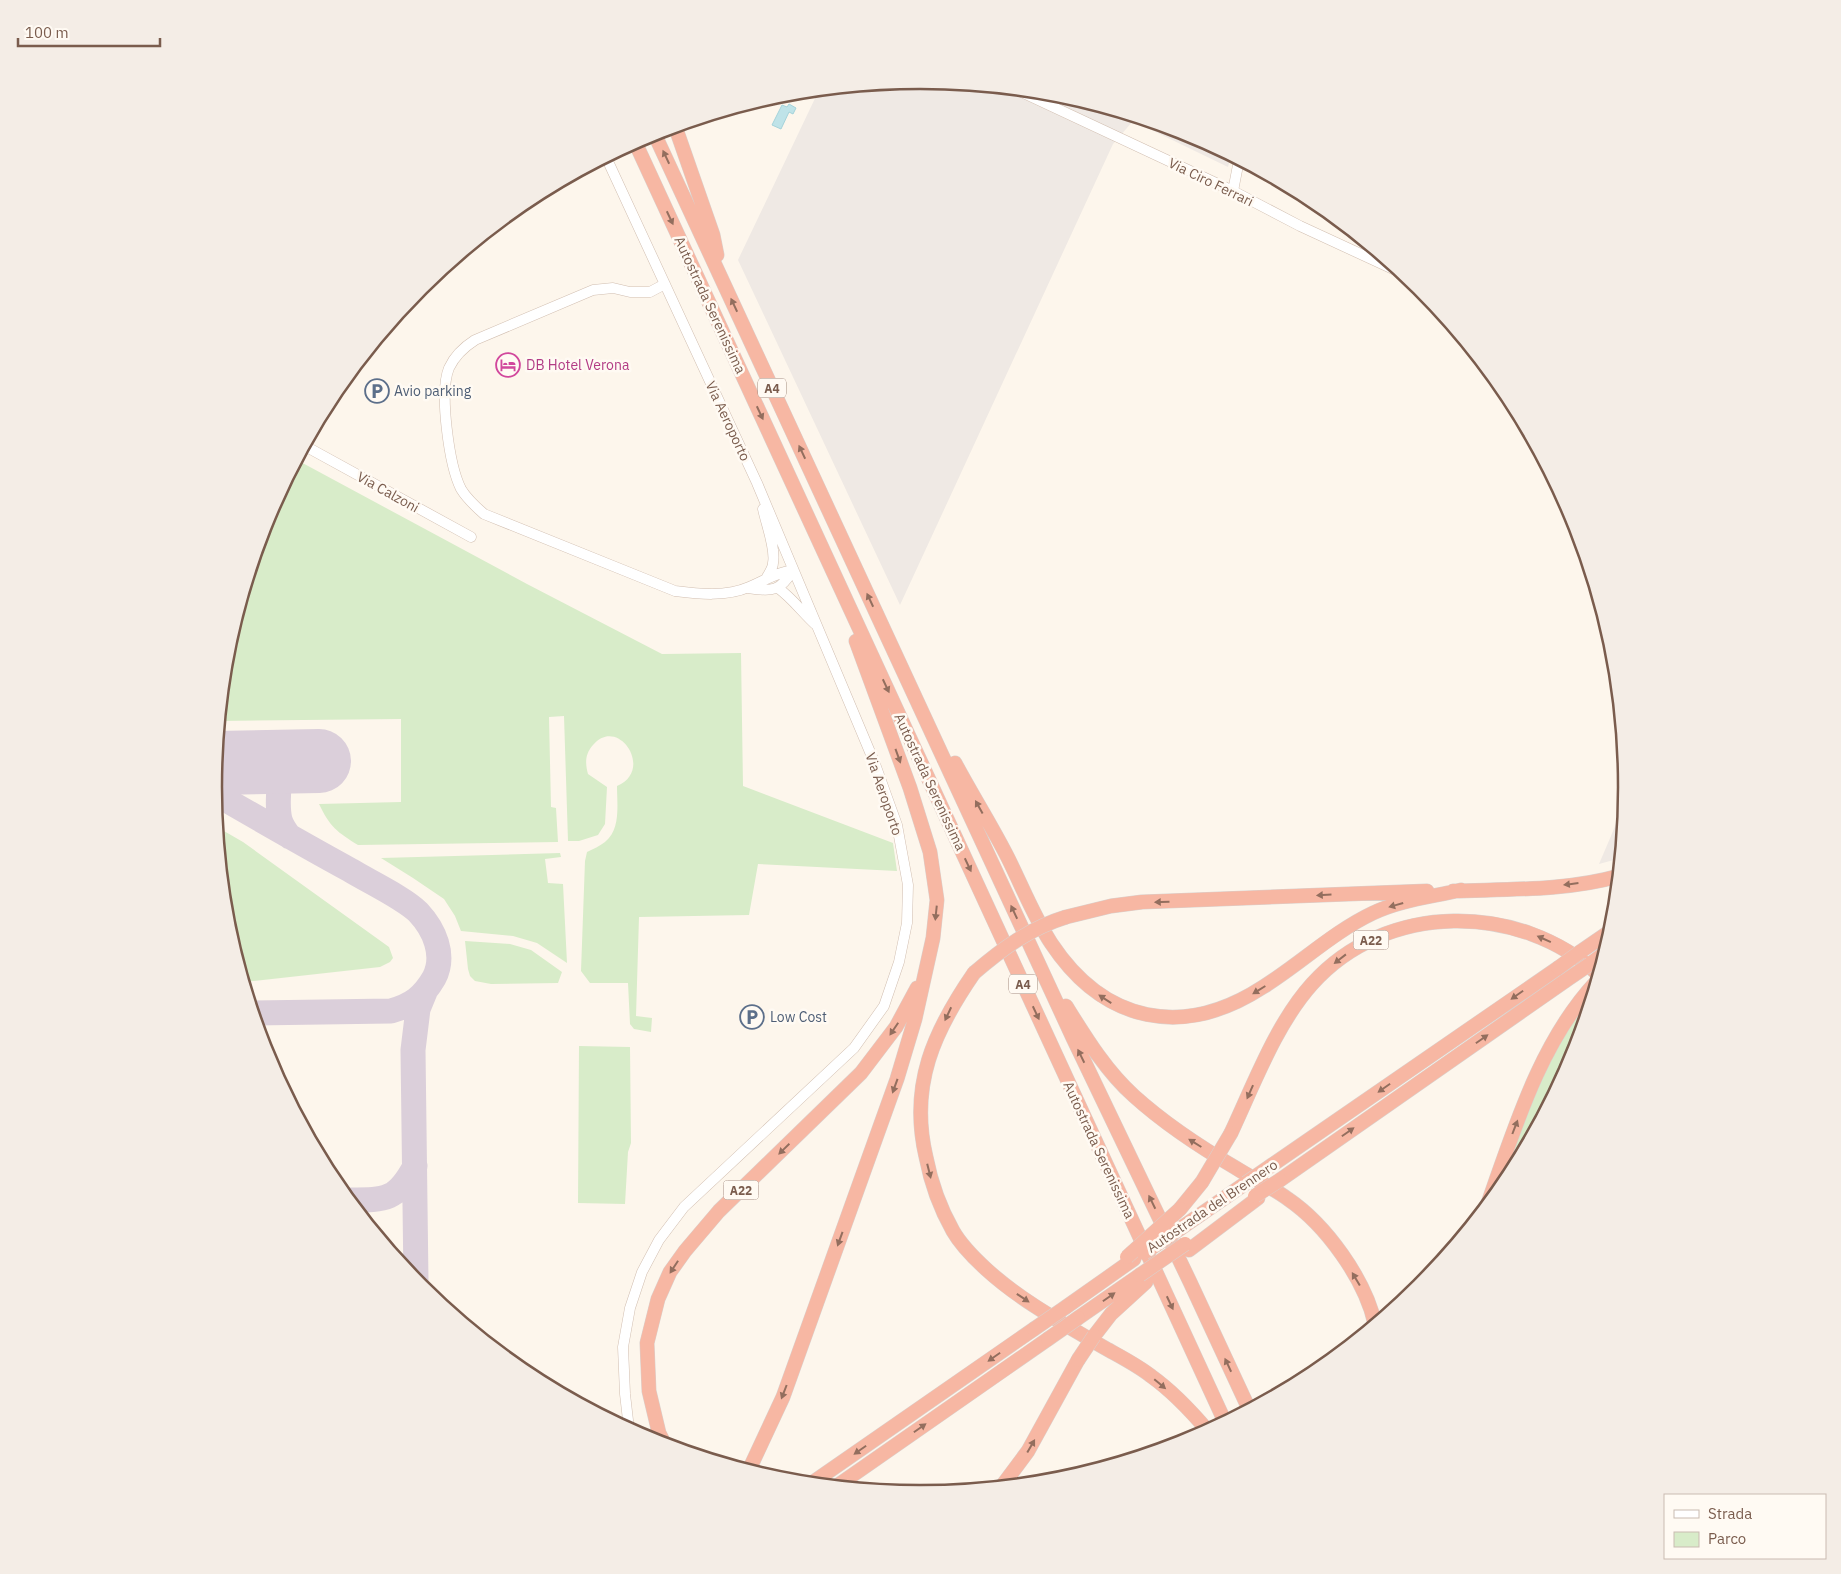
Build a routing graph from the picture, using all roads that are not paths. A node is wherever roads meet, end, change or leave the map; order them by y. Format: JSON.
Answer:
{"nodes":[{"id":1,"x":1036,"y":99,"type":"edge"},
{"id":2,"x":677,"y":133,"type":"edge"},
{"id":3,"x":658,"y":140,"type":"edge"},
{"id":4,"x":638,"y":149,"type":"edge"},
{"id":5,"x":609,"y":163,"type":"edge"},
{"id":6,"x":1238,"y":165,"type":"edge"},
{"id":7,"x":1232,"y":191,"type":"junction"},
{"id":8,"x":1384,"y":265,"type":"edge"},
{"id":9,"x":665,"y":284,"type":"junction"},
{"id":10,"x":724,"y":284,"type":"junction"},
{"id":11,"x":310,"y":449,"type":"edge"},
{"id":12,"x":757,"y":483,"type":"junction"},
{"id":13,"x":471,"y":537,"type":"dead end"},
{"id":14,"x":822,"y":546,"type":"junction"},
{"id":15,"x":794,"y":570,"type":"junction"},
{"id":16,"x":767,"y":577,"type":"junction"},
{"id":17,"x":748,"y":588,"type":"junction"},
{"id":18,"x":778,"y":588,"type":"junction"},
{"id":19,"x":817,"y":626,"type":"junction"},
{"id":20,"x":890,"y":644,"type":"junction"},
{"id":21,"x":1613,"y":878,"type":"edge"},
{"id":22,"x":1460,"y":890,"type":"junction"},
{"id":23,"x":1602,"y":937,"type":"edge"},
{"id":24,"x":1035,"y":956,"type":"junction"},
{"id":25,"x":1595,"y":970,"type":"edge"},
{"id":26,"x":926,"y":972,"type":"junction"},
{"id":27,"x":1587,"y":994,"type":"edge"},
{"id":28,"x":1495,"y":1183,"type":"edge"},
{"id":29,"x":1130,"y":1258,"type":"junction"},
{"id":30,"x":1143,"y":1279,"type":"junction"},
{"id":31,"x":1374,"y":1318,"type":"edge"},
{"id":32,"x":1247,"y":1404,"type":"edge"},
{"id":33,"x":1222,"y":1416,"type":"edge"},
{"id":34,"x":628,"y":1420,"type":"edge"},
{"id":35,"x":1203,"y":1425,"type":"edge"},
{"id":36,"x":660,"y":1435,"type":"edge"},
{"id":37,"x":752,"y":1464,"type":"edge"},
{"id":38,"x":820,"y":1478,"type":"edge"},
{"id":39,"x":1007,"y":1480,"type":"edge"},
{"id":40,"x":845,"y":1481,"type":"edge"}],
"edges":[{"from":1,"to":7,"type":"street","name":"Via Ciro Ferrari"},
{"from":2,"to":10,"type":"highway"},
{"from":10,"to":3,"type":"highway","name":"Autostrada Serenissima","number":"A4","one_way":true},
{"from":4,"to":14,"type":"highway","name":"Autostrada Serenissima","number":"A4","one_way":true},
{"from":5,"to":9,"type":"street","name":"Via Aeroporto"},
{"from":6,"to":7,"type":"street"},
{"from":7,"to":8,"type":"street","name":"Via Ciro Ferrari"},
{"from":9,"to":12,"type":"street","name":"Via Aeroporto"},
{"from":9,"to":17,"type":"street"},
{"from":20,"to":10,"type":"highway","name":"Autostrada Serenissima","number":"A4","one_way":true},
{"from":11,"to":13,"type":"street","name":"Via Calzoni"},
{"from":12,"to":15,"type":"street","name":"Via Aeroporto"},
{"from":12,"to":16,"type":"street"},
{"from":14,"to":26,"type":"highway","number":"A4","one_way":true},
{"from":14,"to":33,"type":"highway","name":"Autostrada Serenissima","number":"A4","one_way":true},
{"from":15,"to":16,"type":"street"},
{"from":15,"to":18,"type":"street"},
{"from":15,"to":19,"type":"street","name":"Via Aeroporto"},
{"from":16,"to":17,"type":"street"},
{"from":17,"to":18,"type":"street"},
{"from":18,"to":19,"type":"street"},
{"from":19,"to":34,"type":"street","name":"Via Aeroporto"},
{"from":22,"to":20,"type":"highway","one_way":true},
{"from":24,"to":20,"type":"highway","name":"Autostrada Serenissima","number":"A4","one_way":true},
{"from":21,"to":22,"type":"highway","one_way":true},
{"from":22,"to":35,"type":"highway","one_way":true,"bridge":true},
{"from":23,"to":29,"type":"highway","name":"Autostrada del Brennero","one_way":true,"bridge":true},
{"from":31,"to":24,"type":"highway","one_way":true},
{"from":32,"to":24,"type":"highway","name":"Autostrada Serenissima","number":"A4","one_way":true},
{"from":25,"to":29,"type":"highway","number":"A22","one_way":true,"bridge":true},
{"from":30,"to":25,"type":"highway","name":"Autostrada del Brennero","one_way":true,"bridge":true},
{"from":26,"to":36,"type":"highway","number":"A22","one_way":true},
{"from":26,"to":37,"type":"highway","one_way":true},
{"from":28,"to":27,"type":"highway","one_way":true},
{"from":29,"to":38,"type":"highway","one_way":true,"bridge":true},
{"from":39,"to":30,"type":"highway","one_way":true,"bridge":true},
{"from":40,"to":30,"type":"highway","name":"Autostrada del Brennero","one_way":true,"bridge":true}]}
